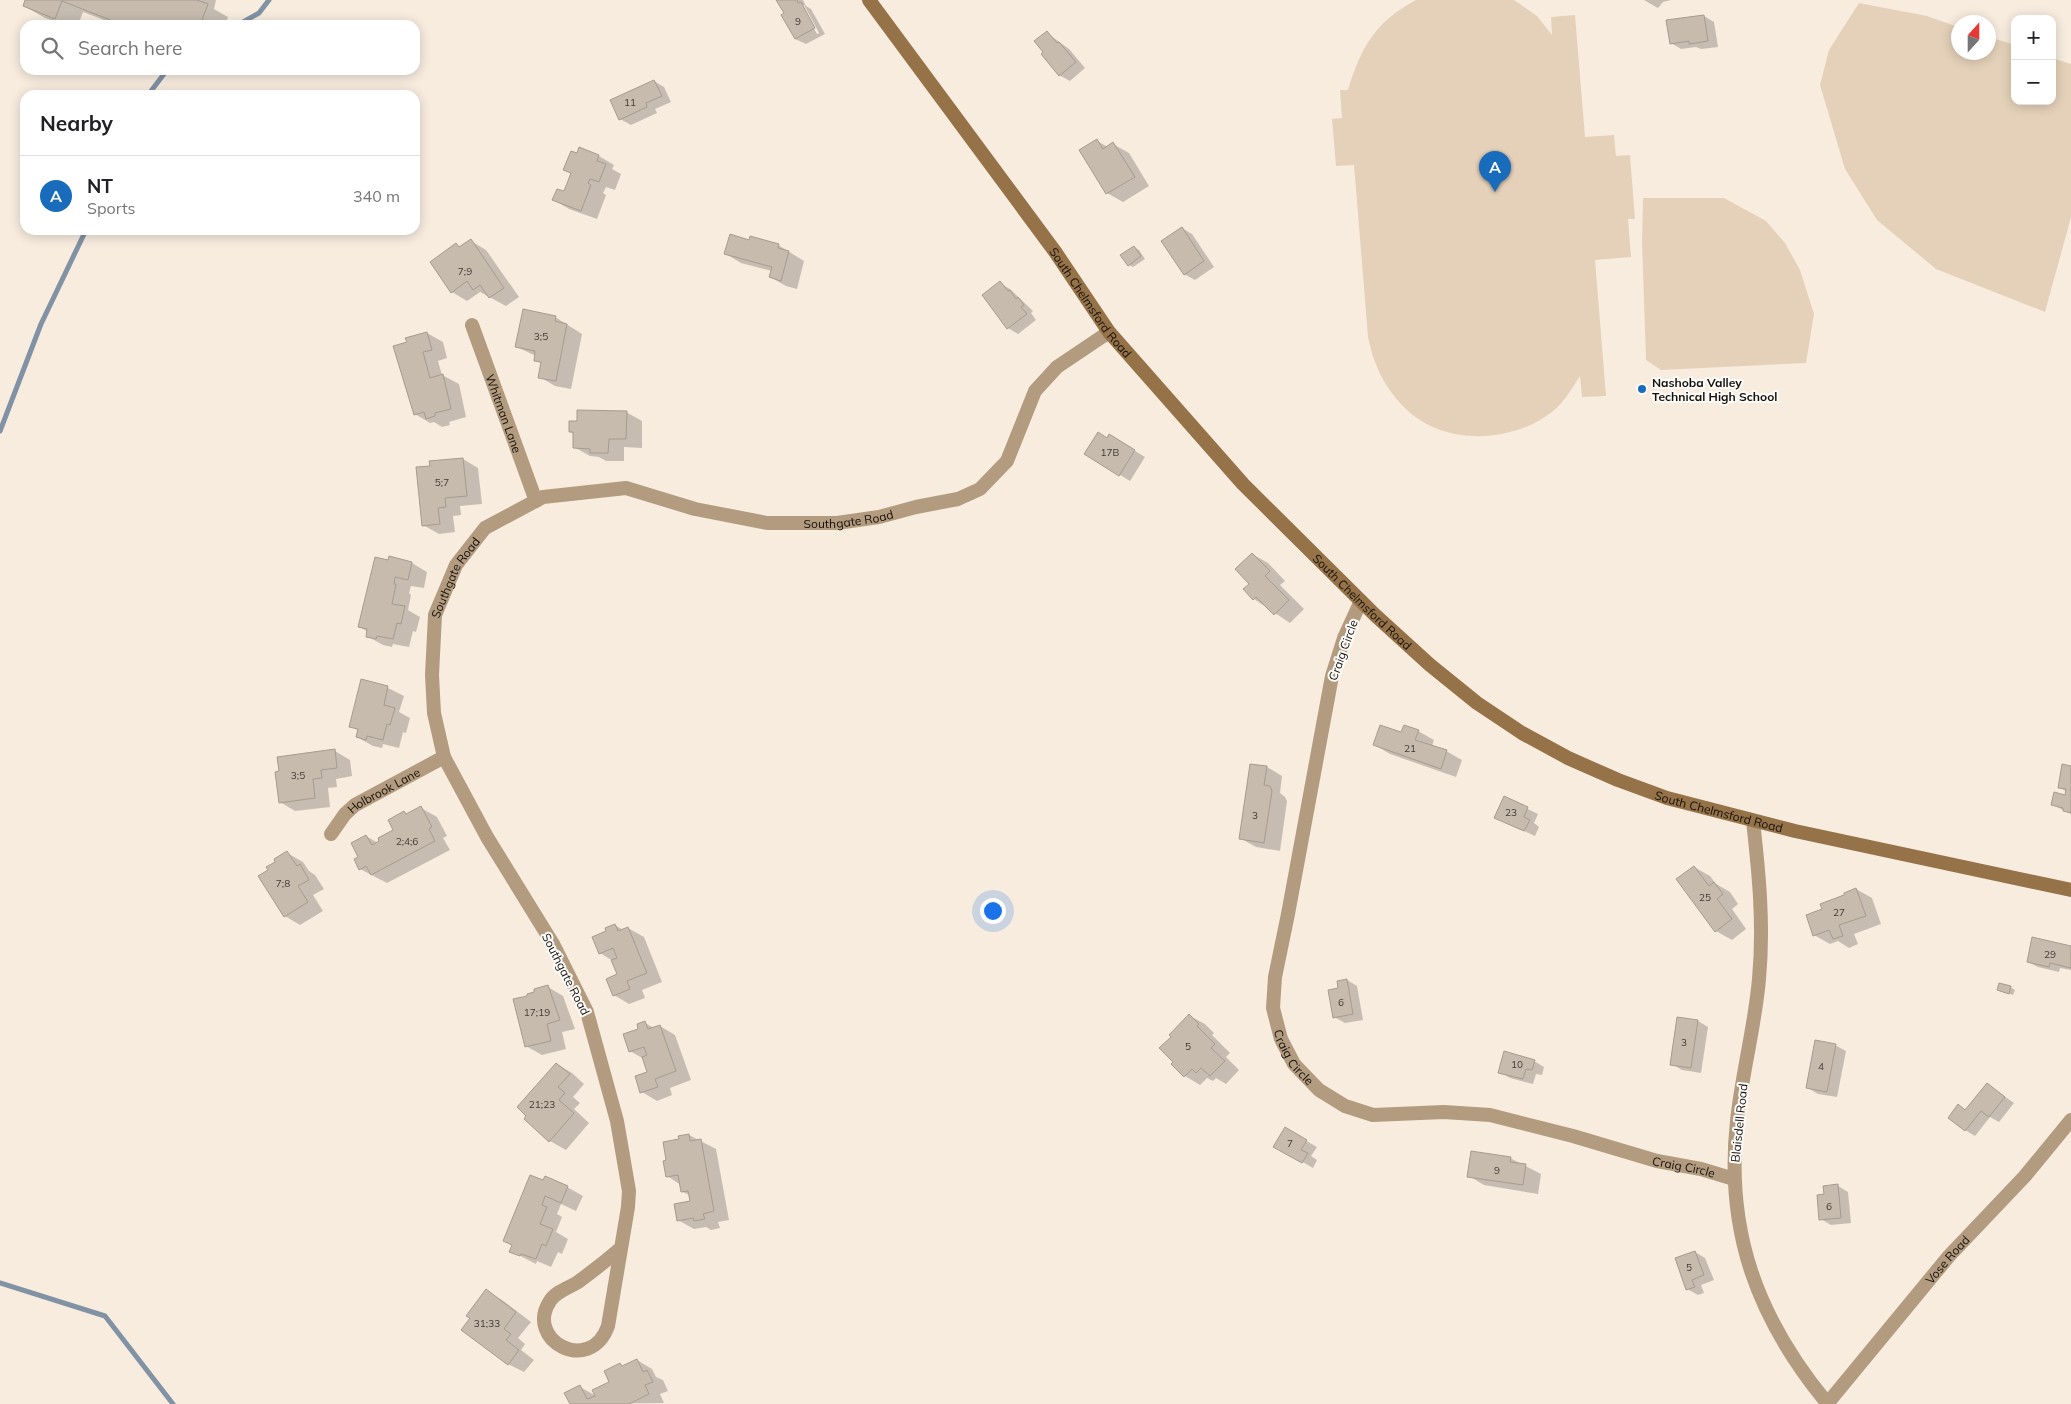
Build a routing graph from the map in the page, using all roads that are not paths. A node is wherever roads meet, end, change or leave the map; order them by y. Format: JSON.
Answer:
{"nodes":[{"id":1,"x":870,"y":0,"type":"edge"},
{"id":2,"x":472,"y":325,"type":"dead end"},
{"id":3,"x":1109,"y":332,"type":"junction"},
{"id":4,"x":536,"y":501,"type":"junction"},
{"id":5,"x":1361,"y":601,"type":"junction"},
{"id":6,"x":444,"y":757,"type":"junction"},
{"id":7,"x":1754,"y":821,"type":"junction"},
{"id":8,"x":331,"y":834,"type":"dead end"},
{"id":9,"x":2071,"y":890,"type":"edge"},
{"id":10,"x":2071,"y":1120,"type":"edge"},
{"id":11,"x":1734,"y":1179,"type":"junction"},
{"id":12,"x":621,"y":1248,"type":"junction"},
{"id":13,"x":1827,"y":1404,"type":"edge"}],
"edges":[{"from":1,"to":3,"type":"main road","name":"South Chelmsford Road"},
{"from":2,"to":4,"type":"street","name":"Whitman Lane"},
{"from":3,"to":4,"type":"street","name":"Southgate Road"},
{"from":3,"to":5,"type":"main road","name":"South Chelmsford Road"},
{"from":4,"to":6,"type":"street","name":"Southgate Road"},
{"from":5,"to":7,"type":"main road","name":"South Chelmsford Road"},
{"from":5,"to":11,"type":"street","name":"Craig Circle"},
{"from":6,"to":8,"type":"street","name":"Holbrook Lane"},
{"from":6,"to":12,"type":"street","name":"Southgate Road"},
{"from":7,"to":9,"type":"main road","name":"South Chelmsford Road"},
{"from":7,"to":11,"type":"street","name":"Blaisdell Road"},
{"from":10,"to":13,"type":"street","name":"Vose Road"},
{"from":11,"to":13,"type":"street","name":"Blaisdell Road"},
{"from":12,"to":12,"type":"street","name":"Southgate Road"}]}
